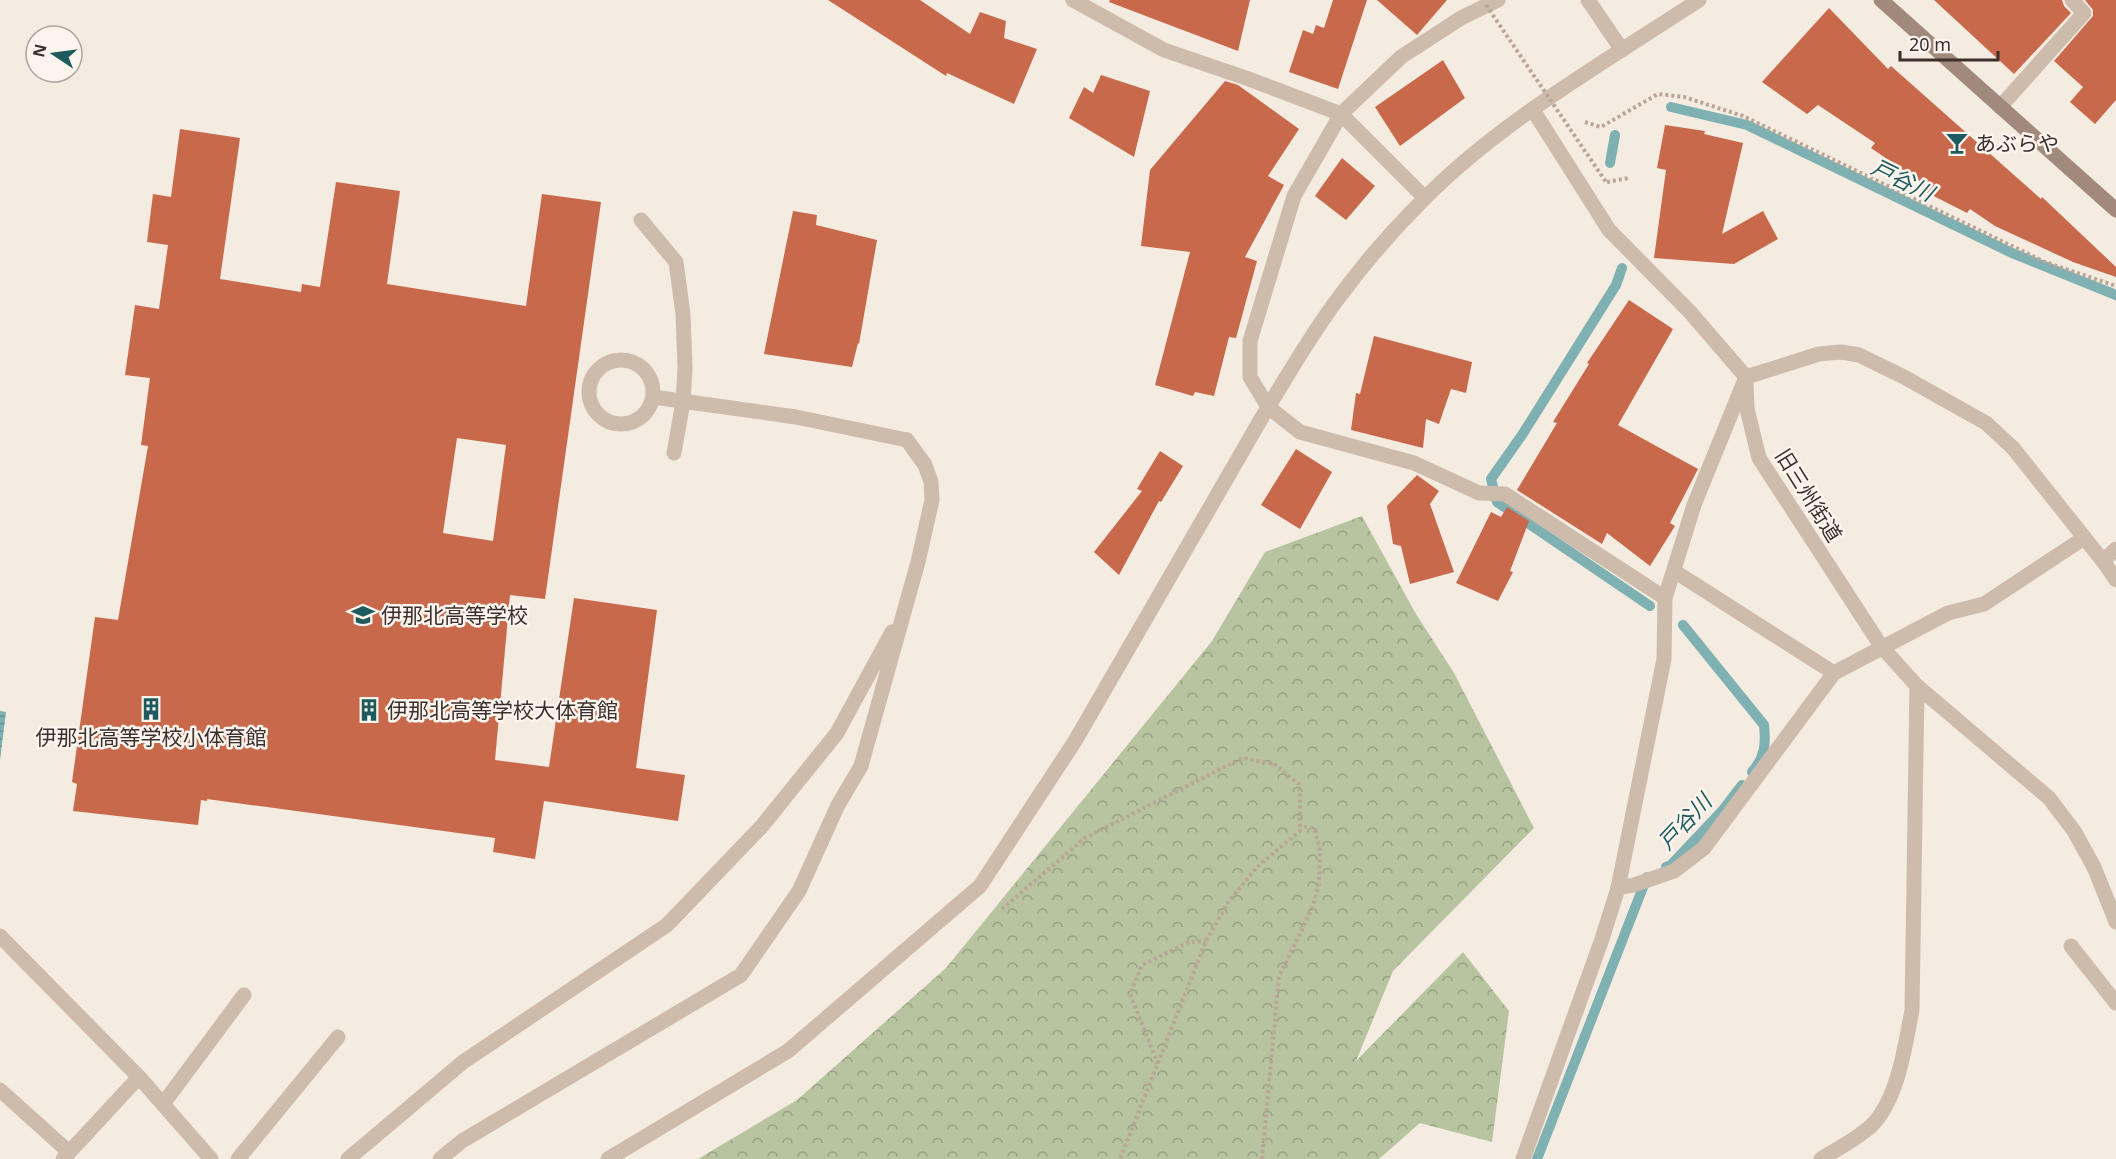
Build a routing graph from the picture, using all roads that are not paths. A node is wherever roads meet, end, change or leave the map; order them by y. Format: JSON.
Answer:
{"nodes":[{"id":1,"x":1074,"y":0,"type":"edge"},
{"id":2,"x":1588,"y":0,"type":"edge"},
{"id":3,"x":1699,"y":0,"type":"edge"},
{"id":4,"x":1881,"y":0,"type":"edge"},
{"id":5,"x":2072,"y":0,"type":"edge"},
{"id":6,"x":1492,"y":3,"type":"edge"},
{"id":7,"x":1622,"y":50,"type":"junction"},
{"id":8,"x":2000,"y":107,"type":"junction"},
{"id":9,"x":1533,"y":110,"type":"junction"},
{"id":10,"x":1341,"y":114,"type":"junction"},
{"id":11,"x":1425,"y":198,"type":"junction"},
{"id":12,"x":2116,"y":210,"type":"edge"},
{"id":13,"x":641,"y":220,"type":"dead end"},
{"id":14,"x":1746,"y":377,"type":"junction"},
{"id":15,"x":653,"y":397,"type":"junction"},
{"id":16,"x":683,"y":402,"type":"junction"},
{"id":17,"x":1268,"y":407,"type":"junction"},
{"id":18,"x":674,"y":453,"type":"dead end"},
{"id":19,"x":2084,"y":538,"type":"junction"},
{"id":20,"x":2116,"y":549,"type":"edge"},
{"id":21,"x":2103,"y":561,"type":"junction"},
{"id":22,"x":1674,"y":571,"type":"junction"},
{"id":23,"x":2116,"y":580,"type":"edge"},
{"id":24,"x":1665,"y":598,"type":"junction"},
{"id":25,"x":905,"y":609,"type":"junction"},
{"id":26,"x":1881,"y":646,"type":"junction"},
{"id":27,"x":1834,"y":673,"type":"junction"},
{"id":28,"x":1917,"y":686,"type":"junction"},
{"id":29,"x":1618,"y":888,"type":"junction"},
{"id":30,"x":2116,"y":922,"type":"edge"},
{"id":31,"x":0,"y":936,"type":"edge"},
{"id":32,"x":2072,"y":946,"type":"dead end"},
{"id":33,"x":244,"y":995,"type":"dead end"},
{"id":34,"x":2116,"y":1003,"type":"edge"},
{"id":35,"x":338,"y":1037,"type":"dead end"},
{"id":36,"x":139,"y":1077,"type":"junction"},
{"id":37,"x":0,"y":1090,"type":"edge"},
{"id":38,"x":163,"y":1104,"type":"junction"},
{"id":39,"x":66,"y":1155,"type":"edge"},
{"id":40,"x":211,"y":1159,"type":"edge"},
{"id":41,"x":238,"y":1159,"type":"edge"},
{"id":42,"x":348,"y":1159,"type":"edge"},
{"id":43,"x":440,"y":1159,"type":"edge"},
{"id":44,"x":608,"y":1159,"type":"edge"},
{"id":45,"x":1522,"y":1159,"type":"edge"},
{"id":46,"x":1821,"y":1159,"type":"edge"}],
"edges":[{"from":1,"to":10,"type":"street"},
{"from":2,"to":7,"type":"street"},
{"from":3,"to":7,"type":"street"},
{"from":4,"to":8,"type":"main road"},
{"from":5,"to":8,"type":"street"},
{"from":6,"to":10,"type":"street"},
{"from":7,"to":9,"type":"street"},
{"from":8,"to":12,"type":"main road"},
{"from":9,"to":11,"type":"street"},
{"from":9,"to":14,"type":"street"},
{"from":10,"to":11,"type":"street"},
{"from":10,"to":17,"type":"street"},
{"from":11,"to":17,"type":"street"},
{"from":13,"to":16,"type":"street"},
{"from":14,"to":19,"type":"street"},
{"from":14,"to":22,"type":"street"},
{"from":14,"to":26,"type":"street","name":"旧三州街道"},
{"from":15,"to":15,"type":"street"},
{"from":15,"to":16,"type":"street"},
{"from":16,"to":18,"type":"street"},
{"from":16,"to":25,"type":"street"},
{"from":17,"to":24,"type":"street"},
{"from":17,"to":44,"type":"street"},
{"from":19,"to":21,"type":"street"},
{"from":19,"to":26,"type":"street"},
{"from":20,"to":21,"type":"street"},
{"from":21,"to":23,"type":"street"},
{"from":22,"to":24,"type":"street"},
{"from":22,"to":27,"type":"street"},
{"from":24,"to":29,"type":"street"},
{"from":25,"to":42,"type":"street"},
{"from":25,"to":43,"type":"street"},
{"from":26,"to":27,"type":"street"},
{"from":26,"to":28,"type":"street","name":"旧三州街道"},
{"from":27,"to":29,"type":"street"},
{"from":28,"to":30,"type":"street","name":"旧三州街道"},
{"from":28,"to":46,"type":"street"},
{"from":29,"to":45,"type":"street"},
{"from":31,"to":36,"type":"street"},
{"from":32,"to":34,"type":"street"},
{"from":33,"to":38,"type":"street"},
{"from":35,"to":41,"type":"street"},
{"from":36,"to":38,"type":"street"},
{"from":36,"to":39,"type":"street"},
{"from":37,"to":39,"type":"street"},
{"from":38,"to":40,"type":"street"}]}
